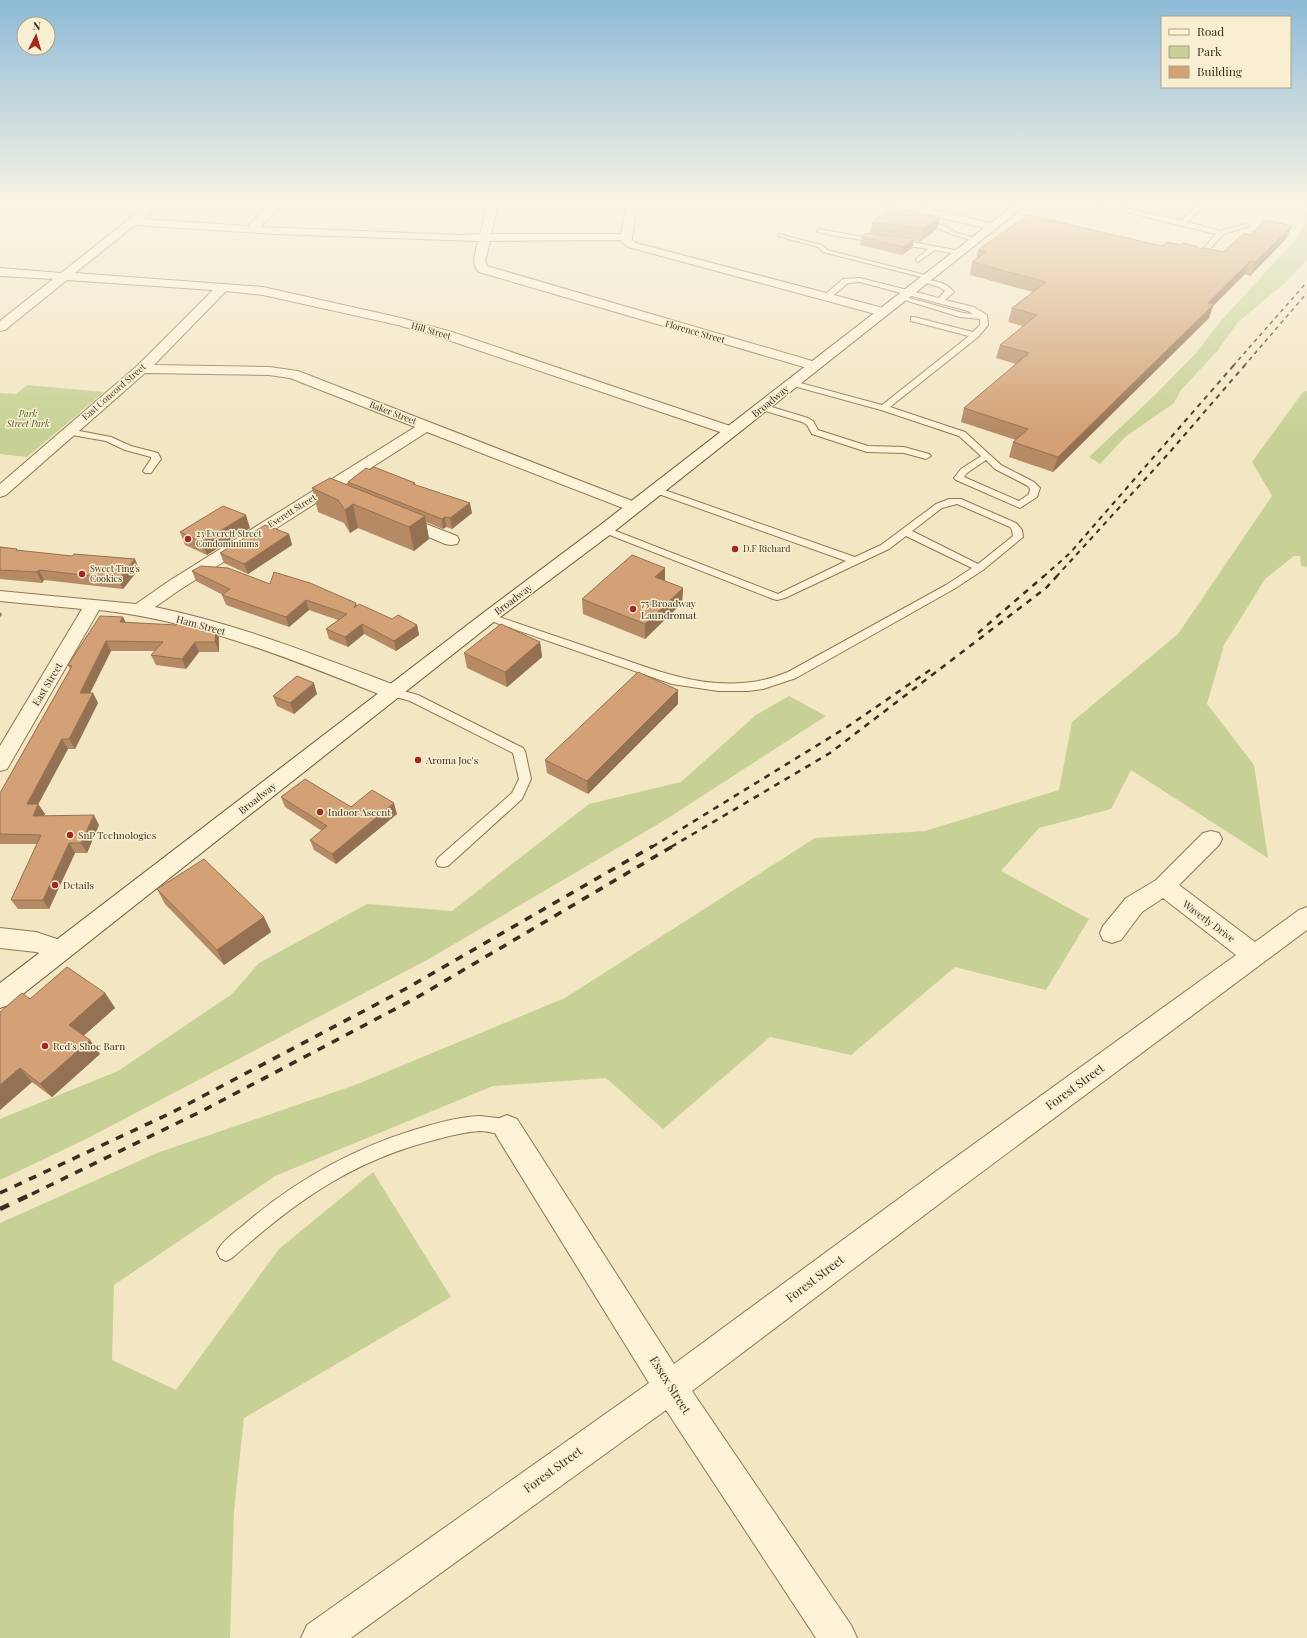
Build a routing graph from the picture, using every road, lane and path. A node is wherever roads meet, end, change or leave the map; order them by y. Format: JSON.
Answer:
{"nodes":[{"id":1,"x":63,"y":277,"type":"edge"},
{"id":2,"x":70,"y":277,"type":"edge"},
{"id":3,"x":509,"y":277,"type":"edge"},
{"id":4,"x":753,"y":277,"type":"edge"},
{"id":5,"x":921,"y":277,"type":"edge"},
{"id":6,"x":927,"y":279,"type":"junction"},
{"id":7,"x":224,"y":287,"type":"junction"},
{"id":8,"x":906,"y":295,"type":"junction"},
{"id":9,"x":826,"y":297,"type":"junction"},
{"id":10,"x":940,"y":301,"type":"junction"},
{"id":11,"x":883,"y":312,"type":"junction"},
{"id":12,"x":984,"y":317,"type":"junction"},
{"id":13,"x":914,"y":319,"type":"dead end"},
{"id":14,"x":0,"y":327,"type":"edge"},
{"id":15,"x":975,"y":335,"type":"junction"},
{"id":16,"x":814,"y":366,"type":"junction"},
{"id":17,"x":142,"y":369,"type":"junction"},
{"id":18,"x":793,"y":383,"type":"junction"},
{"id":19,"x":762,"y":407,"type":"junction"},
{"id":20,"x":884,"y":408,"type":"junction"},
{"id":21,"x":426,"y":426,"type":"junction"},
{"id":22,"x":731,"y":431,"type":"junction"},
{"id":23,"x":69,"y":432,"type":"junction"},
{"id":24,"x":926,"y":456,"type":"dead end"},
{"id":25,"x":987,"y":456,"type":"junction"},
{"id":26,"x":148,"y":471,"type":"dead end"},
{"id":27,"x":326,"y":490,"type":"junction"},
{"id":28,"x":656,"y":490,"type":"junction"},
{"id":29,"x":0,"y":492,"type":"edge"},
{"id":30,"x":342,"y":496,"type":"edge"},
{"id":31,"x":634,"y":507,"type":"junction"},
{"id":32,"x":386,"y":514,"type":"edge"},
{"id":33,"x":605,"y":530,"type":"junction"},
{"id":34,"x":907,"y":532,"type":"junction"},
{"id":35,"x":451,"y":540,"type":"dead end"},
{"id":36,"x":855,"y":560,"type":"junction"},
{"id":37,"x":979,"y":568,"type":"junction"},
{"id":38,"x":0,"y":596,"type":"edge"},
{"id":39,"x":93,"y":604,"type":"junction"},
{"id":40,"x":139,"y":610,"type":"junction"},
{"id":41,"x":489,"y":618,"type":"junction"},
{"id":42,"x":393,"y":692,"type":"junction"},
{"id":43,"x":9,"y":734,"type":"edge"},
{"id":44,"x":0,"y":764,"type":"edge"},
{"id":45,"x":1211,"y":838,"type":"dead end"},
{"id":46,"x":443,"y":862,"type":"dead end"},
{"id":47,"x":1164,"y":886,"type":"junction"},
{"id":48,"x":1307,"y":917,"type":"edge"},
{"id":49,"x":1112,"y":933,"type":"dead end"},
{"id":50,"x":0,"y":938,"type":"edge"},
{"id":51,"x":60,"y":950,"type":"junction"},
{"id":52,"x":1255,"y":956,"type":"junction"},
{"id":53,"x":0,"y":997,"type":"edge"},
{"id":54,"x":507,"y":1128,"type":"joint"},
{"id":55,"x":226,"y":1252,"type":"dead end"},
{"id":56,"x":670,"y":1387,"type":"junction"},
{"id":57,"x":320,"y":1638,"type":"edge"},
{"id":58,"x":838,"y":1638,"type":"edge"}],
"edges":[{"from":1,"to":14,"type":"street"},
{"from":2,"to":7,"type":"street","name":"Hill Street"},
{"from":3,"to":16,"type":"street","name":"Florence Street"},
{"from":4,"to":9,"type":"street"},
{"from":5,"to":6,"type":"lane"},
{"from":6,"to":8,"type":"street","name":"Broadway"},
{"from":6,"to":10,"type":"lane"},
{"from":7,"to":17,"type":"street","name":"East Concord Street"},
{"from":7,"to":22,"type":"street","name":"Hill Street"},
{"from":8,"to":9,"type":"lane"},
{"from":8,"to":10,"type":"lane"},
{"from":8,"to":11,"type":"street","name":"Broadway"},
{"from":8,"to":12,"type":"lane"},
{"from":9,"to":11,"type":"street"},
{"from":10,"to":12,"type":"lane"},
{"from":11,"to":16,"type":"street","name":"Broadway"},
{"from":12,"to":15,"type":"lane"},
{"from":13,"to":15,"type":"lane"},
{"from":15,"to":20,"type":"lane"},
{"from":16,"to":18,"type":"street","name":"Broadway"},
{"from":17,"to":21,"type":"street","name":"Baker Street"},
{"from":17,"to":23,"type":"street","name":"East Concord Street"},
{"from":18,"to":19,"type":"street","name":"Broadway"},
{"from":18,"to":20,"type":"lane"},
{"from":19,"to":22,"type":"street","name":"Broadway"},
{"from":19,"to":24,"type":"lane"},
{"from":20,"to":25,"type":"lane"},
{"from":21,"to":27,"type":"street","name":"Everett Street"},
{"from":21,"to":31,"type":"street","name":"Baker Street"},
{"from":22,"to":28,"type":"street","name":"Broadway"},
{"from":23,"to":26,"type":"lane"},
{"from":23,"to":29,"type":"street","name":"East Concord Street"},
{"from":25,"to":25,"type":"lane"},
{"from":27,"to":30,"type":"street"},
{"from":27,"to":40,"type":"street","name":"Everett Street"},
{"from":28,"to":31,"type":"street","name":"Broadway"},
{"from":28,"to":36,"type":"lane"},
{"from":31,"to":33,"type":"street","name":"Broadway"},
{"from":32,"to":35,"type":"street"},
{"from":33,"to":36,"type":"lane"},
{"from":33,"to":41,"type":"street","name":"Broadway"},
{"from":34,"to":36,"type":"lane"},
{"from":34,"to":37,"type":"lane"},
{"from":34,"to":37,"type":"lane"},
{"from":37,"to":41,"type":"lane"},
{"from":38,"to":39,"type":"street","name":"Ham Street"},
{"from":39,"to":40,"type":"street","name":"Ham Street"},
{"from":39,"to":43,"type":"street","name":"East Street"},
{"from":40,"to":42,"type":"street","name":"Ham Street"},
{"from":41,"to":42,"type":"street","name":"Broadway"},
{"from":42,"to":46,"type":"lane"},
{"from":42,"to":51,"type":"street","name":"Broadway"},
{"from":43,"to":44,"type":"street","name":"East Street"},
{"from":45,"to":47,"type":"street"},
{"from":47,"to":49,"type":"street"},
{"from":47,"to":52,"type":"street","name":"Waverly Drive"},
{"from":48,"to":52,"type":"street","name":"Forest Street"},
{"from":50,"to":51,"type":"street"},
{"from":51,"to":53,"type":"street","name":"Broadway"},
{"from":52,"to":56,"type":"street","name":"Forest Street"},
{"from":54,"to":55,"type":"lane"},
{"from":54,"to":56,"type":"street","name":"Essex Street"},
{"from":56,"to":57,"type":"street","name":"Forest Street"},
{"from":56,"to":58,"type":"street","name":"Essex Street"}]}
